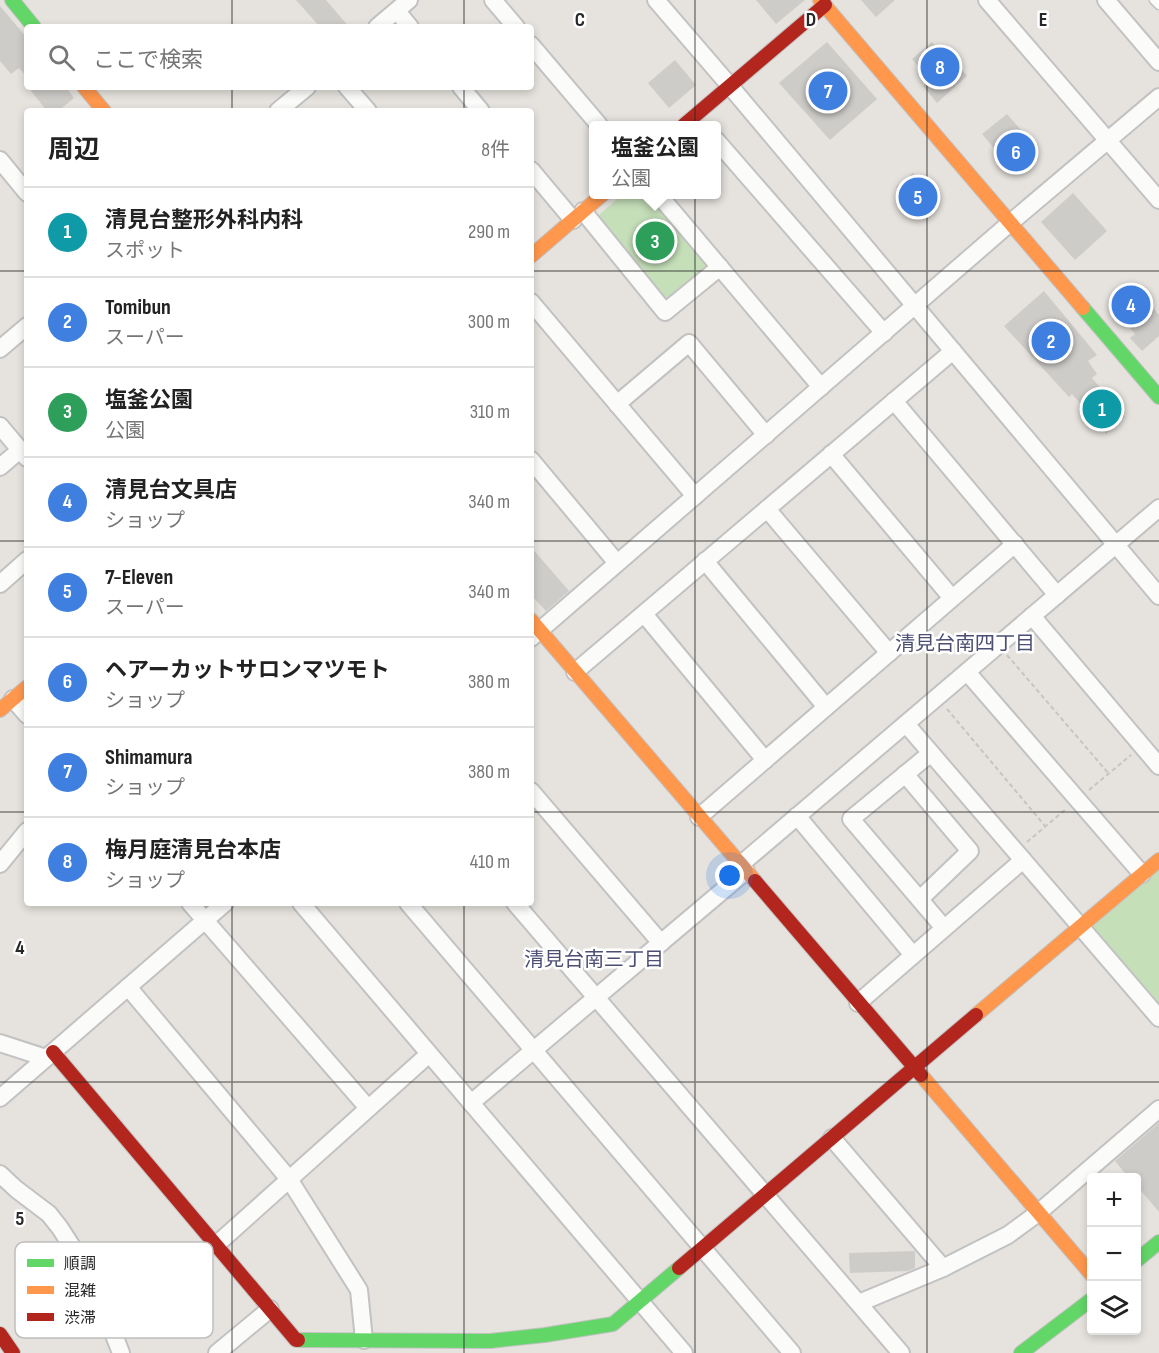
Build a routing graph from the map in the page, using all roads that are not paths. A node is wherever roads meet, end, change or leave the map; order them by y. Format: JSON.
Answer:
{"nodes":[{"id":1,"x":12,"y":0,"type":"edge"},
{"id":2,"x":493,"y":0,"type":"edge"},
{"id":3,"x":656,"y":0,"type":"edge"},
{"id":4,"x":987,"y":0,"type":"edge"},
{"id":5,"x":1106,"y":0,"type":"edge"},
{"id":6,"x":1154,"y":0,"type":"edge"},
{"id":7,"x":825,"y":2,"type":"edge"},
{"id":8,"x":403,"y":5,"type":"edge"},
{"id":9,"x":1159,"y":5,"type":"edge"},
{"id":10,"x":32,"y":24,"type":"edge"},
{"id":11,"x":381,"y":24,"type":"edge"},
{"id":12,"x":409,"y":24,"type":"edge"},
{"id":13,"x":513,"y":24,"type":"edge"},
{"id":14,"x":534,"y":49,"type":"edge"},
{"id":15,"x":1159,"y":62,"type":"edge"},
{"id":16,"x":730,"y":86,"type":"junction"},
{"id":17,"x":86,"y":90,"type":"edge"},
{"id":18,"x":303,"y":90,"type":"edge"},
{"id":19,"x":350,"y":90,"type":"edge"},
{"id":20,"x":464,"y":90,"type":"edge"},
{"id":21,"x":1159,"y":97,"type":"edge"},
{"id":22,"x":102,"y":108,"type":"edge"},
{"id":23,"x":282,"y":108,"type":"edge"},
{"id":24,"x":365,"y":108,"type":"edge"},
{"id":25,"x":478,"y":108,"type":"edge"},
{"id":26,"x":595,"y":121,"type":"edge"},
{"id":27,"x":695,"y":121,"type":"edge"},
{"id":28,"x":1108,"y":141,"type":"junction"},
{"id":29,"x":721,"y":145,"type":"edge"},
{"id":30,"x":0,"y":160,"type":"edge"},
{"id":31,"x":534,"y":173,"type":"edge"},
{"id":32,"x":24,"y":189,"type":"edge"},
{"id":33,"x":598,"y":199,"type":"edge"},
{"id":34,"x":661,"y":199,"type":"edge"},
{"id":35,"x":1159,"y":200,"type":"edge"},
{"id":36,"x":578,"y":216,"type":"junction"},
{"id":37,"x":1010,"y":223,"type":"junction"},
{"id":38,"x":534,"y":253,"type":"edge"},
{"id":39,"x":720,"y":267,"type":"junction"},
{"id":40,"x":534,"y":306,"type":"edge"},
{"id":41,"x":915,"y":306,"type":"junction"},
{"id":42,"x":24,"y":331,"type":"edge"},
{"id":43,"x":884,"y":333,"type":"junction"},
{"id":44,"x":2,"y":344,"type":"edge"},
{"id":45,"x":953,"y":351,"type":"junction"},
{"id":46,"x":821,"y":387,"type":"junction"},
{"id":47,"x":1159,"y":397,"type":"edge"},
{"id":48,"x":894,"y":401,"type":"junction"},
{"id":49,"x":617,"y":404,"type":"junction"},
{"id":50,"x":0,"y":426,"type":"edge"},
{"id":51,"x":766,"y":435,"type":"junction"},
{"id":52,"x":24,"y":454,"type":"edge"},
{"id":53,"x":831,"y":454,"type":"junction"},
{"id":54,"x":534,"y":464,"type":"edge"},
{"id":55,"x":0,"y":467,"type":"edge"},
{"id":56,"x":695,"y":496,"type":"junction"},
{"id":57,"x":1159,"y":508,"type":"edge"},
{"id":58,"x":767,"y":509,"type":"junction"},
{"id":59,"x":1015,"y":544,"type":"junction"},
{"id":60,"x":1116,"y":545,"type":"junction"},
{"id":61,"x":705,"y":561,"type":"junction"},
{"id":62,"x":24,"y":563,"type":"edge"},
{"id":63,"x":617,"y":563,"type":"junction"},
{"id":64,"x":0,"y":584,"type":"edge"},
{"id":65,"x":1057,"y":595,"type":"junction"},
{"id":66,"x":1159,"y":596,"type":"edge"},
{"id":67,"x":952,"y":598,"type":"junction"},
{"id":68,"x":644,"y":614,"type":"junction"},
{"id":69,"x":1032,"y":616,"type":"junction"},
{"id":70,"x":534,"y":630,"type":"edge"},
{"id":71,"x":889,"y":652,"type":"junction"},
{"id":72,"x":575,"y":672,"type":"junction"},
{"id":73,"x":967,"y":672,"type":"junction"},
{"id":74,"x":24,"y":689,"type":"edge"},
{"id":75,"x":5,"y":703,"type":"edge"},
{"id":76,"x":826,"y":707,"type":"junction"},
{"id":77,"x":24,"y":713,"type":"edge"},
{"id":78,"x":906,"y":724,"type":"junction"},
{"id":79,"x":931,"y":753,"type":"junction"},
{"id":80,"x":765,"y":760,"type":"junction"},
{"id":81,"x":1159,"y":766,"type":"edge"},
{"id":82,"x":905,"y":774,"type":"junction"},
{"id":83,"x":534,"y":795,"type":"edge"},
{"id":84,"x":699,"y":816,"type":"junction"},
{"id":85,"x":797,"y":816,"type":"junction"},
{"id":86,"x":24,"y":835,"type":"edge"},
{"id":87,"x":1019,"y":855,"type":"junction"},
{"id":88,"x":1159,"y":860,"type":"edge"},
{"id":89,"x":0,"y":864,"type":"edge"},
{"id":90,"x":743,"y":868,"type":"junction"},
{"id":91,"x":1142,"y":874,"type":"junction"},
{"id":92,"x":920,"y":899,"type":"junction"},
{"id":93,"x":193,"y":906,"type":"edge"},
{"id":94,"x":221,"y":906,"type":"edge"},
{"id":95,"x":304,"y":906,"type":"edge"},
{"id":96,"x":411,"y":906,"type":"edge"},
{"id":97,"x":518,"y":906,"type":"edge"},
{"id":98,"x":205,"y":920,"type":"junction"},
{"id":99,"x":1080,"y":927,"type":"junction"},
{"id":100,"x":944,"y":928,"type":"junction"},
{"id":101,"x":661,"y":943,"type":"junction"},
{"id":102,"x":913,"y":955,"type":"junction"},
{"id":103,"x":128,"y":987,"type":"junction"},
{"id":104,"x":596,"y":998,"type":"junction"},
{"id":105,"x":858,"y":1003,"type":"junction"},
{"id":106,"x":1159,"y":1018,"type":"edge"},
{"id":107,"x":0,"y":1043,"type":"edge"},
{"id":108,"x":534,"y":1050,"type":"junction"},
{"id":109,"x":429,"y":1054,"type":"junction"},
{"id":110,"x":49,"y":1055,"type":"junction"},
{"id":111,"x":914,"y":1068,"type":"junction"},
{"id":112,"x":0,"y":1098,"type":"edge"},
{"id":113,"x":471,"y":1103,"type":"junction"},
{"id":114,"x":368,"y":1108,"type":"junction"},
{"id":115,"x":1159,"y":1109,"type":"edge"},
{"id":116,"x":832,"y":1138,"type":"junction"},
{"id":117,"x":0,"y":1174,"type":"edge"},
{"id":118,"x":289,"y":1179,"type":"junction"},
{"id":119,"x":765,"y":1195,"type":"junction"},
{"id":120,"x":1038,"y":1213,"type":"junction"},
{"id":121,"x":69,"y":1242,"type":"edge"},
{"id":122,"x":1159,"y":1242,"type":"edge"},
{"id":123,"x":216,"y":1245,"type":"junction"},
{"id":124,"x":703,"y":1248,"type":"junction"},
{"id":125,"x":1141,"y":1258,"type":"edge"},
{"id":126,"x":943,"y":1268,"type":"junction"},
{"id":127,"x":1087,"y":1269,"type":"edge"},
{"id":128,"x":640,"y":1301,"type":"junction"},
{"id":129,"x":1087,"y":1303,"type":"edge"},
{"id":130,"x":859,"y":1304,"type":"junction"},
{"id":131,"x":270,"y":1309,"type":"junction"},
{"id":132,"x":0,"y":1334,"type":"edge"},
{"id":133,"x":115,"y":1338,"type":"edge"},
{"id":134,"x":364,"y":1341,"type":"junction"},
{"id":135,"x":490,"y":1347,"type":"edge"},
{"id":136,"x":13,"y":1353,"type":"edge"},
{"id":137,"x":121,"y":1353,"type":"edge"},
{"id":138,"x":217,"y":1353,"type":"edge"},
{"id":139,"x":684,"y":1353,"type":"edge"},
{"id":140,"x":792,"y":1353,"type":"edge"},
{"id":141,"x":902,"y":1353,"type":"edge"},
{"id":142,"x":1021,"y":1353,"type":"edge"}],
"edges":[{"from":1,"to":10,"type":"street"},
{"from":2,"to":13,"type":"street"},
{"from":3,"to":16,"type":"street"},
{"from":4,"to":28,"type":"street"},
{"from":5,"to":15,"type":"street"},
{"from":6,"to":9,"type":"lane"},
{"from":7,"to":16,"type":"street"},
{"from":7,"to":37,"type":"street"},
{"from":8,"to":11,"type":"street"},
{"from":8,"to":12,"type":"street"},
{"from":14,"to":26,"type":"street"},
{"from":16,"to":27,"type":"street"},
{"from":16,"to":41,"type":"street"},
{"from":17,"to":22,"type":"street"},
{"from":18,"to":23,"type":"street"},
{"from":19,"to":24,"type":"street"},
{"from":20,"to":25,"type":"street"},
{"from":21,"to":28,"type":"street"},
{"from":28,"to":35,"type":"street"},
{"from":28,"to":37,"type":"street"},
{"from":29,"to":43,"type":"street"},
{"from":30,"to":32,"type":"street"},
{"from":31,"to":36,"type":"street"},
{"from":33,"to":36,"type":"street"},
{"from":34,"to":39,"type":"street"},
{"from":36,"to":38,"type":"street"},
{"from":36,"to":39,"type":"street"},
{"from":37,"to":41,"type":"street"},
{"from":37,"to":47,"type":"street"},
{"from":39,"to":46,"type":"street"},
{"from":40,"to":49,"type":"street"},
{"from":41,"to":43,"type":"street"},
{"from":41,"to":45,"type":"street"},
{"from":42,"to":44,"type":"street"},
{"from":43,"to":46,"type":"street"},
{"from":45,"to":48,"type":"street"},
{"from":45,"to":60,"type":"street"},
{"from":46,"to":51,"type":"street"},
{"from":48,"to":53,"type":"street"},
{"from":48,"to":59,"type":"street"},
{"from":49,"to":51,"type":"street"},
{"from":49,"to":56,"type":"street"},
{"from":50,"to":52,"type":"street"},
{"from":51,"to":56,"type":"street"},
{"from":52,"to":55,"type":"street"},
{"from":53,"to":58,"type":"street"},
{"from":53,"to":67,"type":"street"},
{"from":54,"to":63,"type":"street"},
{"from":56,"to":63,"type":"street"},
{"from":57,"to":60,"type":"street"},
{"from":58,"to":61,"type":"street"},
{"from":58,"to":71,"type":"street"},
{"from":59,"to":65,"type":"street"},
{"from":59,"to":67,"type":"street"},
{"from":60,"to":65,"type":"street"},
{"from":60,"to":66,"type":"street"},
{"from":61,"to":68,"type":"street"},
{"from":61,"to":76,"type":"street"},
{"from":62,"to":64,"type":"street"},
{"from":63,"to":70,"type":"street"},
{"from":65,"to":69,"type":"street"},
{"from":67,"to":71,"type":"street"},
{"from":68,"to":72,"type":"street"},
{"from":68,"to":80,"type":"street"},
{"from":69,"to":73,"type":"street"},
{"from":69,"to":81,"type":"street"},
{"from":70,"to":72,"type":"street"},
{"from":71,"to":76,"type":"street"},
{"from":72,"to":84,"type":"street"},
{"from":73,"to":78,"type":"street"},
{"from":73,"to":91,"type":"street"},
{"from":74,"to":75,"type":"street"},
{"from":75,"to":77,"type":"street"},
{"from":76,"to":80,"type":"street"},
{"from":78,"to":79,"type":"street"},
{"from":78,"to":85,"type":"street"},
{"from":79,"to":82,"type":"street"},
{"from":79,"to":87,"type":"street"},
{"from":80,"to":84,"type":"street"},
{"from":82,"to":92,"type":"street"},
{"from":82,"to":92,"type":"street"},
{"from":83,"to":101,"type":"street"},
{"from":84,"to":90,"type":"street"},
{"from":85,"to":90,"type":"street"},
{"from":85,"to":102,"type":"street"},
{"from":86,"to":89,"type":"street"},
{"from":87,"to":99,"type":"street"},
{"from":87,"to":100,"type":"street"},
{"from":88,"to":91,"type":"street"},
{"from":90,"to":101,"type":"street"},
{"from":90,"to":105,"type":"street"},
{"from":91,"to":99,"type":"street"},
{"from":92,"to":100,"type":"street"},
{"from":93,"to":98,"type":"street"},
{"from":94,"to":98,"type":"street"},
{"from":95,"to":109,"type":"street"},
{"from":96,"to":108,"type":"street"},
{"from":97,"to":104,"type":"street"},
{"from":98,"to":103,"type":"street"},
{"from":98,"to":114,"type":"street"},
{"from":99,"to":106,"type":"street"},
{"from":99,"to":111,"type":"street"},
{"from":100,"to":102,"type":"street"},
{"from":101,"to":104,"type":"street"},
{"from":102,"to":105,"type":"street"},
{"from":103,"to":110,"type":"street"},
{"from":103,"to":118,"type":"street"},
{"from":104,"to":108,"type":"street"},
{"from":104,"to":119,"type":"street"},
{"from":105,"to":111,"type":"street"},
{"from":107,"to":110,"type":"street"},
{"from":108,"to":113,"type":"street"},
{"from":108,"to":124,"type":"street"},
{"from":109,"to":113,"type":"street"},
{"from":109,"to":114,"type":"street"},
{"from":110,"to":112,"type":"street"},
{"from":110,"to":123,"type":"street"},
{"from":111,"to":116,"type":"street"},
{"from":111,"to":120,"type":"street"},
{"from":113,"to":128,"type":"street"},
{"from":114,"to":118,"type":"street"},
{"from":115,"to":120,"type":"street"},
{"from":116,"to":119,"type":"street"},
{"from":116,"to":126,"type":"street"},
{"from":117,"to":121,"type":"street"},
{"from":118,"to":123,"type":"street"},
{"from":118,"to":134,"type":"street"},
{"from":119,"to":124,"type":"street"},
{"from":119,"to":130,"type":"street"},
{"from":120,"to":126,"type":"street"},
{"from":120,"to":127,"type":"street"},
{"from":122,"to":125,"type":"street"},
{"from":123,"to":131,"type":"street"},
{"from":124,"to":128,"type":"street"},
{"from":124,"to":140,"type":"street"},
{"from":126,"to":130,"type":"street"},
{"from":128,"to":135,"type":"street"},
{"from":128,"to":139,"type":"street"},
{"from":129,"to":142,"type":"street"},
{"from":130,"to":141,"type":"street"},
{"from":131,"to":134,"type":"street"},
{"from":131,"to":138,"type":"street"},
{"from":132,"to":136,"type":"street"},
{"from":133,"to":137,"type":"street"},
{"from":134,"to":135,"type":"street"}]}
